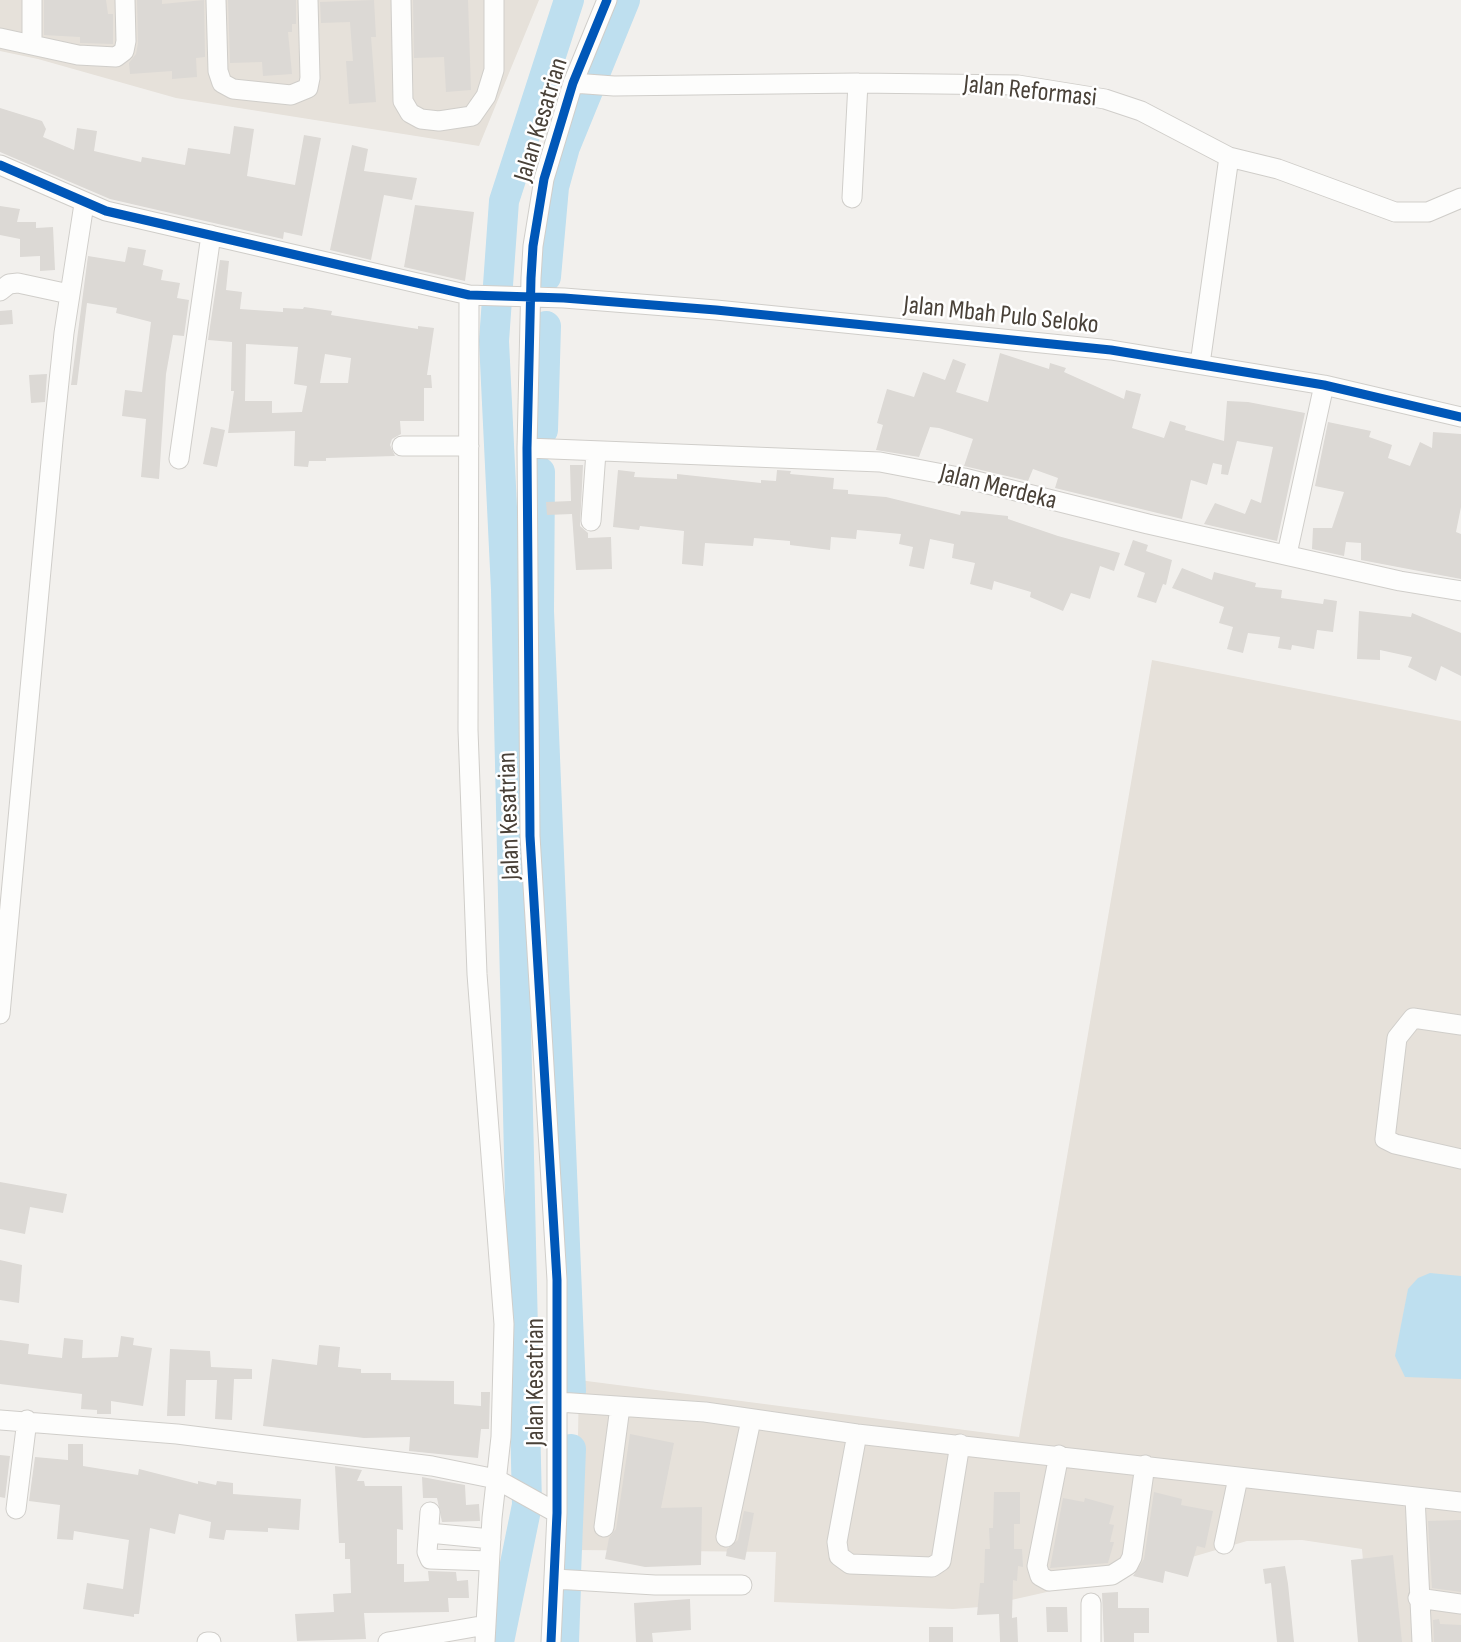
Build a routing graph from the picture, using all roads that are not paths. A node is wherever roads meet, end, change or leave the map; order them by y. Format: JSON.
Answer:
{"nodes":[{"id":1,"x":32,"y":0,"type":"edge"},
{"id":2,"x":125,"y":0,"type":"edge"},
{"id":3,"x":216,"y":0,"type":"edge"},
{"id":4,"x":308,"y":0,"type":"edge"},
{"id":5,"x":401,"y":0,"type":"edge"},
{"id":6,"x":494,"y":0,"type":"edge"},
{"id":7,"x":607,"y":0,"type":"edge"},
{"id":8,"x":0,"y":38,"type":"edge"},
{"id":9,"x":33,"y":45,"type":"junction"},
{"id":10,"x":579,"y":83,"type":"junction"},
{"id":11,"x":858,"y":83,"type":"junction"},
{"id":12,"x":1229,"y":157,"type":"junction"},
{"id":13,"x":0,"y":165,"type":"edge"},
{"id":14,"x":852,"y":198,"type":"dead end"},
{"id":15,"x":1461,"y":198,"type":"edge"},
{"id":16,"x":84,"y":204,"type":"junction"},
{"id":17,"x":211,"y":235,"type":"junction"},
{"id":18,"x":0,"y":291,"type":"edge"},
{"id":19,"x":69,"y":294,"type":"junction"},
{"id":20,"x":475,"y":295,"type":"junction"},
{"id":21,"x":530,"y":297,"type":"junction"},
{"id":22,"x":1200,"y":364,"type":"junction"},
{"id":23,"x":1324,"y":385,"type":"junction"},
{"id":24,"x":1461,"y":417,"type":"edge"},
{"id":25,"x":402,"y":446,"type":"dead end"},
{"id":26,"x":460,"y":447,"type":"junction"},
{"id":27,"x":538,"y":447,"type":"junction"},
{"id":28,"x":596,"y":452,"type":"junction"},
{"id":29,"x":179,"y":459,"type":"dead end"},
{"id":30,"x":591,"y":522,"type":"dead end"},
{"id":31,"x":1287,"y":554,"type":"junction"},
{"id":32,"x":1461,"y":590,"type":"edge"},
{"id":33,"x":0,"y":1014,"type":"edge"},
{"id":34,"x":1461,"y":1025,"type":"edge"},
{"id":35,"x":1461,"y":1159,"type":"edge"},
{"id":36,"x":568,"y":1402,"type":"junction"},
{"id":37,"x":620,"y":1408,"type":"junction"},
{"id":38,"x":0,"y":1420,"type":"edge"},
{"id":39,"x":27,"y":1420,"type":"junction"},
{"id":40,"x":751,"y":1420,"type":"junction"},
{"id":41,"x":857,"y":1434,"type":"junction"},
{"id":42,"x":960,"y":1444,"type":"junction"},
{"id":43,"x":1059,"y":1455,"type":"junction"},
{"id":44,"x":1145,"y":1465,"type":"junction"},
{"id":45,"x":1238,"y":1478,"type":"junction"},
{"id":46,"x":500,"y":1481,"type":"junction"},
{"id":47,"x":1415,"y":1497,"type":"junction"},
{"id":48,"x":1461,"y":1502,"type":"edge"},
{"id":49,"x":16,"y":1508,"type":"dead end"},
{"id":50,"x":549,"y":1508,"type":"junction"},
{"id":51,"x":430,"y":1513,"type":"dead end"},
{"id":52,"x":604,"y":1527,"type":"dead end"},
{"id":53,"x":429,"y":1533,"type":"junction"},
{"id":54,"x":726,"y":1537,"type":"dead end"},
{"id":55,"x":491,"y":1539,"type":"junction"},
{"id":56,"x":1224,"y":1544,"type":"dead end"},
{"id":57,"x":489,"y":1561,"type":"junction"},
{"id":58,"x":555,"y":1579,"type":"junction"},
{"id":59,"x":742,"y":1585,"type":"dead end"},
{"id":60,"x":1418,"y":1598,"type":"junction"},
{"id":61,"x":1091,"y":1603,"type":"dead end"},
{"id":62,"x":1461,"y":1604,"type":"edge"},
{"id":63,"x":486,"y":1634,"type":"edge"},
{"id":64,"x":388,"y":1642,"type":"edge"},
{"id":65,"x":551,"y":1642,"type":"edge"},
{"id":66,"x":1091,"y":1642,"type":"edge"},
{"id":67,"x":1422,"y":1642,"type":"edge"}],
"edges":[{"from":1,"to":9,"type":"street"},
{"from":2,"to":9,"type":"street"},
{"from":3,"to":4,"type":"street"},
{"from":5,"to":6,"type":"street"},
{"from":7,"to":10,"type":"street","name":"Jalan Kesatrian"},
{"from":8,"to":9,"type":"street"},
{"from":10,"to":11,"type":"street","name":"Jalan Reformasi"},
{"from":10,"to":21,"type":"street","name":"Jalan Kesatrian"},
{"from":11,"to":12,"type":"street","name":"Jalan Reformasi"},
{"from":11,"to":14,"type":"street"},
{"from":12,"to":15,"type":"street","name":"Jalan Reformasi"},
{"from":12,"to":22,"type":"street"},
{"from":13,"to":16,"type":"street","name":"Jalan Mbah Pulo Seloko"},
{"from":16,"to":17,"type":"street","name":"Jalan Mbah Pulo Seloko"},
{"from":16,"to":19,"type":"street"},
{"from":17,"to":20,"type":"street","name":"Jalan Mbah Pulo Seloko"},
{"from":17,"to":29,"type":"street"},
{"from":18,"to":19,"type":"street"},
{"from":19,"to":33,"type":"street"},
{"from":20,"to":21,"type":"street","name":"Jalan Mbah Pulo Seloko"},
{"from":20,"to":26,"type":"street"},
{"from":21,"to":22,"type":"street","name":"Jalan Mbah Pulo Seloko"},
{"from":21,"to":27,"type":"street","name":"Jalan Kesatrian"},
{"from":22,"to":23,"type":"street","name":"Jalan Mbah Pulo Seloko"},
{"from":23,"to":24,"type":"street","name":"Jalan Mbah Pulo Seloko"},
{"from":23,"to":31,"type":"street"},
{"from":25,"to":26,"type":"street"},
{"from":26,"to":46,"type":"street"},
{"from":27,"to":28,"type":"street","name":"Jalan Merdeka"},
{"from":27,"to":36,"type":"street","name":"Jalan Kesatrian"},
{"from":28,"to":30,"type":"street"},
{"from":28,"to":31,"type":"street","name":"Jalan Merdeka"},
{"from":31,"to":32,"type":"street","name":"Jalan Merdeka"},
{"from":34,"to":35,"type":"street"},
{"from":36,"to":37,"type":"street"},
{"from":36,"to":50,"type":"street","name":"Jalan Kesatrian"},
{"from":37,"to":40,"type":"street"},
{"from":37,"to":52,"type":"street"},
{"from":38,"to":39,"type":"street"},
{"from":39,"to":46,"type":"street"},
{"from":39,"to":49,"type":"street"},
{"from":40,"to":41,"type":"street"},
{"from":40,"to":54,"type":"street"},
{"from":41,"to":42,"type":"street"},
{"from":41,"to":42,"type":"street"},
{"from":42,"to":43,"type":"street"},
{"from":43,"to":44,"type":"street"},
{"from":43,"to":44,"type":"street"},
{"from":44,"to":45,"type":"street"},
{"from":45,"to":47,"type":"street"},
{"from":45,"to":56,"type":"street"},
{"from":46,"to":50,"type":"street"},
{"from":46,"to":55,"type":"street"},
{"from":47,"to":48,"type":"street"},
{"from":47,"to":60,"type":"street"},
{"from":50,"to":58,"type":"street","name":"Jalan Kesatrian"},
{"from":51,"to":53,"type":"street"},
{"from":53,"to":55,"type":"street"},
{"from":53,"to":57,"type":"street"},
{"from":55,"to":57,"type":"street"},
{"from":57,"to":63,"type":"street"},
{"from":58,"to":59,"type":"street"},
{"from":58,"to":65,"type":"street","name":"Jalan Kesatrian"},
{"from":60,"to":62,"type":"street"},
{"from":60,"to":67,"type":"street"},
{"from":61,"to":66,"type":"street"},
{"from":63,"to":64,"type":"street"}]}
